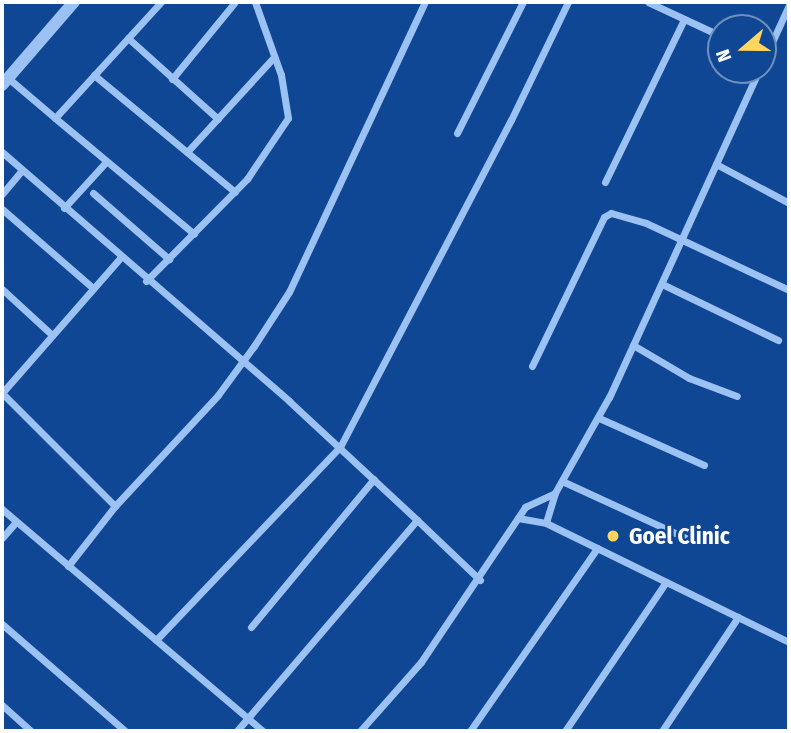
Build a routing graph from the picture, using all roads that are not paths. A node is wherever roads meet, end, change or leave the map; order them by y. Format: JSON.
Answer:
{"nodes":[{"id":1,"x":74,"y":2,"type":"edge"},
{"id":2,"x":161,"y":2,"type":"edge"},
{"id":3,"x":235,"y":2,"type":"edge"},
{"id":4,"x":255,"y":2,"type":"edge"},
{"id":5,"x":425,"y":2,"type":"edge"},
{"id":6,"x":523,"y":2,"type":"edge"},
{"id":7,"x":568,"y":2,"type":"edge"},
{"id":8,"x":649,"y":2,"type":"edge"},
{"id":9,"x":789,"y":5,"type":"edge"},
{"id":10,"x":684,"y":19,"type":"junction"},
{"id":11,"x":707,"y":30,"type":"edge"},
{"id":12,"x":777,"y":31,"type":"edge"},
{"id":13,"x":128,"y":38,"type":"junction"},
{"id":14,"x":274,"y":57,"type":"junction"},
{"id":15,"x":94,"y":75,"type":"junction"},
{"id":16,"x":172,"y":79,"type":"junction"},
{"id":17,"x":5,"y":81,"type":"edge"},
{"id":18,"x":753,"y":84,"type":"edge"},
{"id":19,"x":55,"y":118,"type":"junction"},
{"id":20,"x":218,"y":119,"type":"junction"},
{"id":21,"x":457,"y":133,"type":"dead end"},
{"id":22,"x":2,"y":152,"type":"edge"},
{"id":23,"x":187,"y":152,"type":"junction"},
{"id":24,"x":106,"y":162,"type":"junction"},
{"id":25,"x":716,"y":164,"type":"junction"},
{"id":26,"x":22,"y":170,"type":"junction"},
{"id":27,"x":606,"y":182,"type":"dead end"},
{"id":28,"x":235,"y":192,"type":"junction"},
{"id":29,"x":93,"y":193,"type":"dead end"},
{"id":30,"x":2,"y":194,"type":"edge"},
{"id":31,"x":789,"y":204,"type":"edge"},
{"id":32,"x":64,"y":208,"type":"junction"},
{"id":33,"x":2,"y":209,"type":"edge"},
{"id":34,"x":194,"y":234,"type":"junction"},
{"id":35,"x":681,"y":242,"type":"junction"},
{"id":36,"x":120,"y":258,"type":"junction"},
{"id":37,"x":169,"y":260,"type":"junction"},
{"id":38,"x":146,"y":281,"type":"junction"},
{"id":39,"x":662,"y":284,"type":"junction"},
{"id":40,"x":93,"y":288,"type":"junction"},
{"id":41,"x":2,"y":289,"type":"edge"},
{"id":42,"x":789,"y":290,"type":"edge"},
{"id":43,"x":52,"y":335,"type":"junction"},
{"id":44,"x":778,"y":340,"type":"dead end"},
{"id":45,"x":633,"y":345,"type":"junction"},
{"id":46,"x":242,"y":364,"type":"junction"},
{"id":47,"x":531,"y":366,"type":"dead end"},
{"id":48,"x":2,"y":393,"type":"edge"},
{"id":49,"x":737,"y":396,"type":"dead end"},
{"id":50,"x":599,"y":418,"type":"junction"},
{"id":51,"x":340,"y":447,"type":"junction"},
{"id":52,"x":704,"y":465,"type":"dead end"},
{"id":53,"x":374,"y":479,"type":"junction"},
{"id":54,"x":562,"y":481,"type":"junction"},
{"id":55,"x":555,"y":493,"type":"junction"},
{"id":56,"x":115,"y":506,"type":"junction"},
{"id":57,"x":2,"y":509,"type":"edge"},
{"id":58,"x":517,"y":518,"type":"junction"},
{"id":59,"x":416,"y":520,"type":"junction"},
{"id":60,"x":16,"y":522,"type":"junction"},
{"id":61,"x":546,"y":523,"type":"junction"},
{"id":62,"x":2,"y":538,"type":"edge"},
{"id":63,"x":690,"y":540,"type":"dead end"},
{"id":64,"x":597,"y":548,"type":"junction"},
{"id":65,"x":68,"y":566,"type":"junction"},
{"id":66,"x":480,"y":580,"type":"junction"},
{"id":67,"x":666,"y":582,"type":"junction"},
{"id":68,"x":738,"y":617,"type":"junction"},
{"id":69,"x":251,"y":627,"type":"dead end"},
{"id":70,"x":3,"y":629,"type":"edge"},
{"id":71,"x":156,"y":640,"type":"junction"},
{"id":72,"x":789,"y":642,"type":"edge"},
{"id":73,"x":2,"y":705,"type":"edge"},
{"id":74,"x":248,"y":718,"type":"junction"},
{"id":75,"x":31,"y":731,"type":"edge"},
{"id":76,"x":125,"y":731,"type":"edge"},
{"id":77,"x":237,"y":731,"type":"edge"},
{"id":78,"x":263,"y":731,"type":"edge"},
{"id":79,"x":360,"y":731,"type":"edge"},
{"id":80,"x":470,"y":731,"type":"edge"},
{"id":81,"x":565,"y":731,"type":"edge"},
{"id":82,"x":662,"y":731,"type":"edge"}],
"edges":[{"from":1,"to":17,"type":"street"},
{"from":2,"to":13,"type":"street"},
{"from":3,"to":16,"type":"street"},
{"from":4,"to":14,"type":"street"},
{"from":5,"to":46,"type":"street"},
{"from":6,"to":21,"type":"street"},
{"from":7,"to":51,"type":"street"},
{"from":8,"to":10,"type":"street"},
{"from":9,"to":12,"type":"street"},
{"from":10,"to":11,"type":"street"},
{"from":10,"to":27,"type":"street"},
{"from":13,"to":15,"type":"street"},
{"from":13,"to":16,"type":"street"},
{"from":14,"to":20,"type":"street"},
{"from":14,"to":28,"type":"street"},
{"from":15,"to":19,"type":"street"},
{"from":15,"to":23,"type":"street"},
{"from":16,"to":20,"type":"street"},
{"from":17,"to":19,"type":"street"},
{"from":18,"to":25,"type":"street"},
{"from":19,"to":24,"type":"street"},
{"from":20,"to":23,"type":"street"},
{"from":22,"to":26,"type":"street"},
{"from":23,"to":28,"type":"street"},
{"from":24,"to":32,"type":"street"},
{"from":24,"to":34,"type":"street"},
{"from":25,"to":31,"type":"street"},
{"from":25,"to":35,"type":"street"},
{"from":26,"to":30,"type":"street"},
{"from":26,"to":32,"type":"street"},
{"from":28,"to":34,"type":"street"},
{"from":29,"to":37,"type":"street"},
{"from":32,"to":36,"type":"street"},
{"from":33,"to":40,"type":"street"},
{"from":34,"to":37,"type":"street"},
{"from":35,"to":39,"type":"street"},
{"from":35,"to":42,"type":"street"},
{"from":35,"to":47,"type":"street"},
{"from":36,"to":38,"type":"street"},
{"from":36,"to":40,"type":"street"},
{"from":37,"to":38,"type":"street"},
{"from":38,"to":46,"type":"street"},
{"from":39,"to":44,"type":"street"},
{"from":39,"to":45,"type":"street"},
{"from":40,"to":43,"type":"street"},
{"from":41,"to":43,"type":"street"},
{"from":43,"to":48,"type":"street"},
{"from":45,"to":49,"type":"street"},
{"from":45,"to":50,"type":"street"},
{"from":46,"to":51,"type":"street"},
{"from":46,"to":56,"type":"street"},
{"from":48,"to":56,"type":"street"},
{"from":50,"to":52,"type":"street"},
{"from":50,"to":54,"type":"street"},
{"from":51,"to":53,"type":"street"},
{"from":51,"to":71,"type":"street"},
{"from":53,"to":59,"type":"street"},
{"from":53,"to":69,"type":"street"},
{"from":54,"to":55,"type":"street"},
{"from":54,"to":63,"type":"street"},
{"from":55,"to":58,"type":"street"},
{"from":55,"to":61,"type":"street"},
{"from":56,"to":65,"type":"street"},
{"from":57,"to":60,"type":"street"},
{"from":58,"to":61,"type":"street"},
{"from":58,"to":66,"type":"street"},
{"from":59,"to":66,"type":"street"},
{"from":59,"to":74,"type":"street"},
{"from":60,"to":62,"type":"street"},
{"from":60,"to":65,"type":"street"},
{"from":61,"to":64,"type":"street"},
{"from":64,"to":67,"type":"street"},
{"from":64,"to":80,"type":"street"},
{"from":65,"to":71,"type":"street"},
{"from":66,"to":79,"type":"street"},
{"from":67,"to":68,"type":"street"},
{"from":67,"to":81,"type":"street"},
{"from":68,"to":72,"type":"street"},
{"from":68,"to":82,"type":"street"},
{"from":70,"to":76,"type":"street"},
{"from":71,"to":74,"type":"street"},
{"from":73,"to":75,"type":"street"},
{"from":74,"to":77,"type":"street"},
{"from":74,"to":78,"type":"street"}]}
